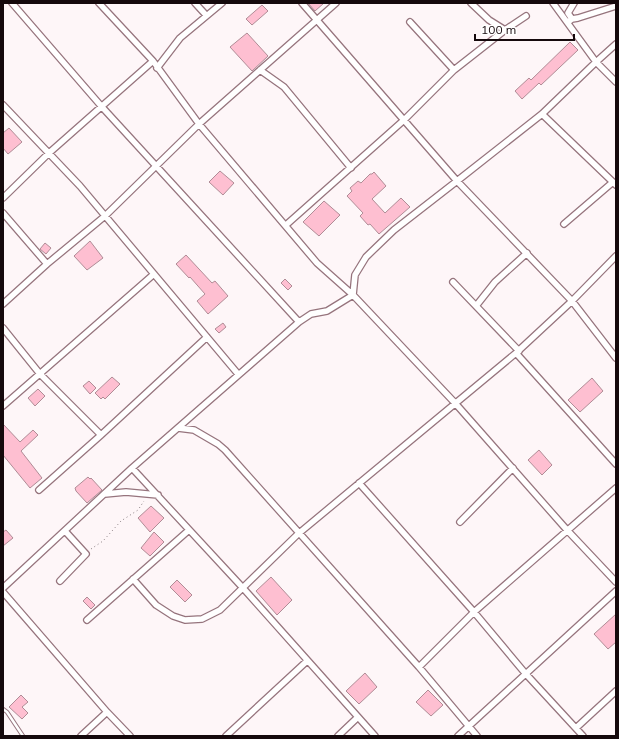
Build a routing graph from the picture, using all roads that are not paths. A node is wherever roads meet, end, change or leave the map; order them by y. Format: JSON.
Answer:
{"nodes":[{"id":1,"x":12,"y":3,"type":"edge"},
{"id":2,"x":99,"y":3,"type":"edge"},
{"id":3,"x":195,"y":3,"type":"edge"},
{"id":4,"x":222,"y":3,"type":"edge"},
{"id":5,"x":302,"y":3,"type":"edge"},
{"id":6,"x":336,"y":3,"type":"edge"},
{"id":7,"x":471,"y":3,"type":"edge"},
{"id":8,"x":553,"y":3,"type":"edge"},
{"id":9,"x":574,"y":3,"type":"edge"},
{"id":10,"x":616,"y":6,"type":"edge"},
{"id":11,"x":206,"y":15,"type":"junction"},
{"id":12,"x":526,"y":16,"type":"dead end"},
{"id":13,"x":317,"y":20,"type":"junction"},
{"id":14,"x":570,"y":21,"type":"junction"},
{"id":15,"x":410,"y":22,"type":"dead end"},
{"id":16,"x":505,"y":30,"type":"junction"},
{"id":17,"x":616,"y":44,"type":"edge"},
{"id":18,"x":153,"y":61,"type":"junction"},
{"id":19,"x":596,"y":62,"type":"junction"},
{"id":20,"x":157,"y":68,"type":"junction"},
{"id":21,"x":260,"y":70,"type":"junction"},
{"id":22,"x":454,"y":70,"type":"junction"},
{"id":23,"x":616,"y":82,"type":"edge"},
{"id":24,"x":3,"y":105,"type":"edge"},
{"id":25,"x":102,"y":107,"type":"junction"},
{"id":26,"x":542,"y":114,"type":"junction"},
{"id":27,"x":404,"y":120,"type":"junction"},
{"id":28,"x":199,"y":124,"type":"junction"},
{"id":29,"x":49,"y":153,"type":"junction"},
{"id":30,"x":156,"y":166,"type":"junction"},
{"id":31,"x":351,"y":168,"type":"junction"},
{"id":32,"x":457,"y":181,"type":"junction"},
{"id":33,"x":614,"y":183,"type":"edge"},
{"id":34,"x":3,"y":198,"type":"edge"},
{"id":35,"x":3,"y":213,"type":"edge"},
{"id":36,"x":105,"y":216,"type":"junction"},
{"id":37,"x":564,"y":224,"type":"dead end"},
{"id":38,"x":286,"y":225,"type":"junction"},
{"id":39,"x":527,"y":253,"type":"junction"},
{"id":40,"x":616,"y":256,"type":"edge"},
{"id":41,"x":47,"y":264,"type":"junction"},
{"id":42,"x":154,"y":274,"type":"junction"},
{"id":43,"x":453,"y":282,"type":"dead end"},
{"id":44,"x":352,"y":295,"type":"junction"},
{"id":45,"x":572,"y":301,"type":"junction"},
{"id":46,"x":3,"y":304,"type":"edge"},
{"id":47,"x":476,"y":306,"type":"junction"},
{"id":48,"x":299,"y":322,"type":"junction"},
{"id":49,"x":3,"y":328,"type":"edge"},
{"id":50,"x":207,"y":337,"type":"junction"},
{"id":51,"x":517,"y":352,"type":"junction"},
{"id":52,"x":616,"y":358,"type":"edge"},
{"id":53,"x":40,"y":374,"type":"junction"},
{"id":54,"x":238,"y":374,"type":"junction"},
{"id":55,"x":455,"y":403,"type":"junction"},
{"id":56,"x":3,"y":406,"type":"edge"},
{"id":57,"x":178,"y":428,"type":"junction"},
{"id":58,"x":101,"y":435,"type":"junction"},
{"id":59,"x":616,"y":464,"type":"edge"},
{"id":60,"x":132,"y":468,"type":"junction"},
{"id":61,"x":512,"y":468,"type":"junction"},
{"id":62,"x":359,"y":483,"type":"junction"},
{"id":63,"x":616,"y":488,"type":"edge"},
{"id":64,"x":39,"y":490,"type":"dead end"},
{"id":65,"x":105,"y":494,"type":"junction"},
{"id":66,"x":158,"y":495,"type":"junction"},
{"id":67,"x":460,"y":522,"type":"dead end"},
{"id":68,"x":189,"y":530,"type":"junction"},
{"id":69,"x":567,"y":530,"type":"junction"},
{"id":70,"x":65,"y":531,"type":"junction"},
{"id":71,"x":298,"y":534,"type":"junction"},
{"id":72,"x":133,"y":579,"type":"junction"},
{"id":73,"x":60,"y":581,"type":"dead end"},
{"id":74,"x":616,"y":582,"type":"edge"},
{"id":75,"x":3,"y":588,"type":"edge"},
{"id":76,"x":243,"y":588,"type":"junction"},
{"id":77,"x":616,"y":591,"type":"edge"},
{"id":78,"x":3,"y":592,"type":"edge"},
{"id":79,"x":474,"y":612,"type":"junction"},
{"id":80,"x":87,"y":620,"type":"dead end"},
{"id":81,"x":307,"y":661,"type":"junction"},
{"id":82,"x":419,"y":666,"type":"junction"},
{"id":83,"x":525,"y":673,"type":"junction"},
{"id":84,"x":616,"y":691,"type":"edge"},
{"id":85,"x":3,"y":709,"type":"edge"},
{"id":86,"x":107,"y":712,"type":"junction"},
{"id":87,"x":358,"y":717,"type":"junction"},
{"id":88,"x":469,"y":727,"type":"junction"},
{"id":89,"x":576,"y":728,"type":"junction"},
{"id":90,"x":23,"y":736,"type":"edge"},
{"id":91,"x":81,"y":736,"type":"edge"},
{"id":92,"x":130,"y":736,"type":"edge"},
{"id":93,"x":226,"y":736,"type":"edge"},
{"id":94,"x":338,"y":736,"type":"edge"},
{"id":95,"x":375,"y":736,"type":"edge"},
{"id":96,"x":458,"y":736,"type":"edge"},
{"id":97,"x":477,"y":736,"type":"edge"},
{"id":98,"x":583,"y":736,"type":"edge"}],
"edges":[{"from":1,"to":25,"type":"street"},
{"from":2,"to":18,"type":"street"},
{"from":3,"to":11,"type":"street"},
{"from":4,"to":11,"type":"street"},
{"from":5,"to":13,"type":"street"},
{"from":6,"to":13,"type":"street"},
{"from":7,"to":16,"type":"street"},
{"from":8,"to":14,"type":"street"},
{"from":9,"to":14,"type":"street"},
{"from":10,"to":14,"type":"street"},
{"from":11,"to":20,"type":"street"},
{"from":12,"to":16,"type":"street"},
{"from":13,"to":21,"type":"street"},
{"from":13,"to":27,"type":"street"},
{"from":14,"to":19,"type":"street"},
{"from":15,"to":22,"type":"street"},
{"from":16,"to":22,"type":"street"},
{"from":17,"to":19,"type":"street"},
{"from":18,"to":20,"type":"street"},
{"from":18,"to":25,"type":"street"},
{"from":19,"to":23,"type":"street"},
{"from":19,"to":26,"type":"street"},
{"from":20,"to":28,"type":"street"},
{"from":21,"to":28,"type":"street"},
{"from":21,"to":31,"type":"street"},
{"from":22,"to":27,"type":"street"},
{"from":24,"to":29,"type":"street"},
{"from":25,"to":29,"type":"street"},
{"from":25,"to":30,"type":"street"},
{"from":26,"to":32,"type":"street"},
{"from":26,"to":33,"type":"street"},
{"from":27,"to":31,"type":"street"},
{"from":27,"to":32,"type":"street"},
{"from":28,"to":30,"type":"street"},
{"from":28,"to":38,"type":"street"},
{"from":29,"to":34,"type":"street"},
{"from":29,"to":36,"type":"street"},
{"from":30,"to":36,"type":"street"},
{"from":30,"to":48,"type":"street"},
{"from":31,"to":38,"type":"street"},
{"from":32,"to":39,"type":"street"},
{"from":32,"to":44,"type":"street"},
{"from":33,"to":37,"type":"street"},
{"from":35,"to":41,"type":"street"},
{"from":36,"to":41,"type":"street"},
{"from":36,"to":42,"type":"street"},
{"from":38,"to":44,"type":"street"},
{"from":39,"to":45,"type":"street"},
{"from":39,"to":47,"type":"street"},
{"from":40,"to":45,"type":"street"},
{"from":41,"to":46,"type":"street"},
{"from":42,"to":50,"type":"street"},
{"from":42,"to":53,"type":"street"},
{"from":43,"to":47,"type":"street"},
{"from":44,"to":48,"type":"street"},
{"from":44,"to":55,"type":"street"},
{"from":45,"to":51,"type":"street"},
{"from":45,"to":52,"type":"street"},
{"from":47,"to":51,"type":"street"},
{"from":48,"to":54,"type":"street"},
{"from":49,"to":53,"type":"street"},
{"from":50,"to":54,"type":"street"},
{"from":50,"to":58,"type":"street"},
{"from":51,"to":55,"type":"street"},
{"from":51,"to":59,"type":"street"},
{"from":53,"to":56,"type":"street"},
{"from":53,"to":58,"type":"street"},
{"from":54,"to":57,"type":"street"},
{"from":55,"to":61,"type":"street"},
{"from":55,"to":62,"type":"street"},
{"from":57,"to":60,"type":"street"},
{"from":57,"to":71,"type":"street"},
{"from":58,"to":64,"type":"street"},
{"from":60,"to":65,"type":"street"},
{"from":60,"to":66,"type":"street"},
{"from":61,"to":67,"type":"street"},
{"from":61,"to":69,"type":"street"},
{"from":62,"to":71,"type":"street"},
{"from":62,"to":79,"type":"street"},
{"from":63,"to":69,"type":"street"},
{"from":65,"to":66,"type":"street"},
{"from":65,"to":70,"type":"street"},
{"from":66,"to":68,"type":"street"},
{"from":68,"to":72,"type":"street"},
{"from":68,"to":76,"type":"street"},
{"from":69,"to":74,"type":"street"},
{"from":69,"to":79,"type":"street"},
{"from":70,"to":73,"type":"street"},
{"from":70,"to":75,"type":"street"},
{"from":71,"to":76,"type":"street"},
{"from":71,"to":82,"type":"street"},
{"from":72,"to":76,"type":"street"},
{"from":72,"to":80,"type":"street"},
{"from":76,"to":81,"type":"street"},
{"from":77,"to":83,"type":"street"},
{"from":78,"to":86,"type":"street"},
{"from":79,"to":82,"type":"street"},
{"from":79,"to":83,"type":"street"},
{"from":81,"to":87,"type":"street"},
{"from":81,"to":93,"type":"street"},
{"from":82,"to":88,"type":"street"},
{"from":83,"to":88,"type":"street"},
{"from":83,"to":89,"type":"street"},
{"from":84,"to":89,"type":"street"},
{"from":85,"to":90,"type":"lane"},
{"from":86,"to":91,"type":"street"},
{"from":86,"to":92,"type":"street"},
{"from":87,"to":94,"type":"street"},
{"from":87,"to":95,"type":"street"},
{"from":88,"to":96,"type":"street"},
{"from":88,"to":97,"type":"street"},
{"from":89,"to":98,"type":"street"}]}
